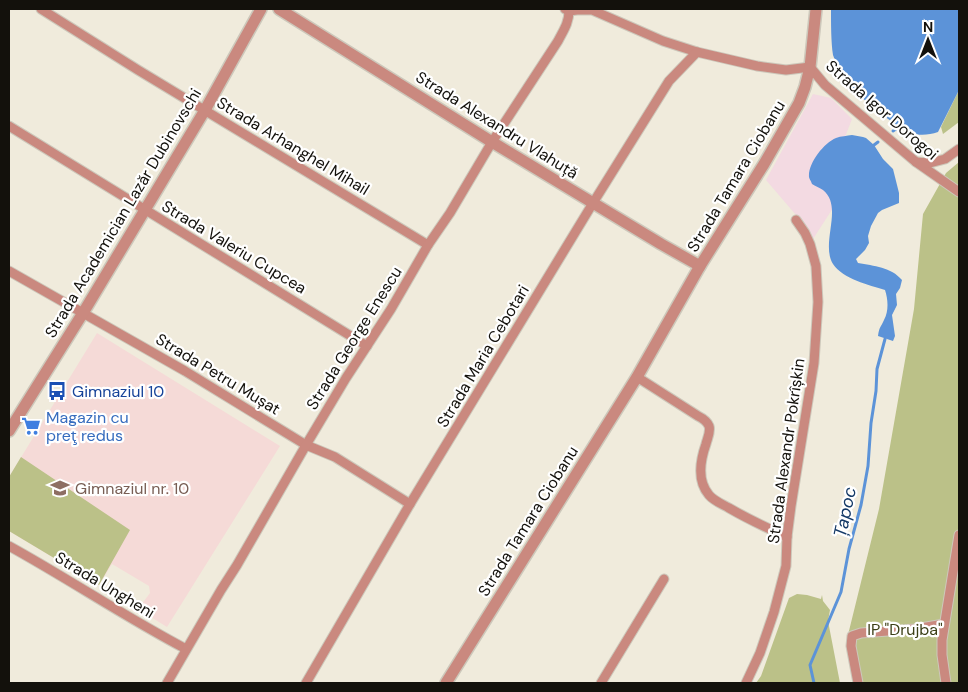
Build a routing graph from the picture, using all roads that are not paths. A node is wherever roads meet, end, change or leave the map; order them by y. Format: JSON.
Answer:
{"nodes":[{"id":1,"x":42,"y":9,"type":"edge"},
{"id":2,"x":261,"y":9,"type":"edge"},
{"id":3,"x":279,"y":9,"type":"edge"},
{"id":4,"x":816,"y":9,"type":"edge"},
{"id":5,"x":567,"y":10,"type":"edge"},
{"id":6,"x":697,"y":52,"type":"junction"},
{"id":7,"x":810,"y":67,"type":"junction"},
{"id":8,"x":205,"y":110,"type":"junction"},
{"id":9,"x":9,"y":126,"type":"edge"},
{"id":10,"x":492,"y":142,"type":"junction"},
{"id":11,"x":959,"y":149,"type":"edge"},
{"id":12,"x":916,"y":162,"type":"junction"},
{"id":13,"x":959,"y":192,"type":"edge"},
{"id":14,"x":593,"y":203,"type":"junction"},
{"id":15,"x":144,"y":210,"type":"junction"},
{"id":16,"x":796,"y":220,"type":"dead end"},
{"id":17,"x":428,"y":245,"type":"junction"},
{"id":18,"x":700,"y":266,"type":"junction"},
{"id":19,"x":9,"y":271,"type":"edge"},
{"id":20,"x":83,"y":313,"type":"junction"},
{"id":21,"x":367,"y":346,"type":"junction"},
{"id":22,"x":637,"y":376,"type":"junction"},
{"id":23,"x":13,"y":415,"type":"edge"},
{"id":24,"x":9,"y":431,"type":"edge"},
{"id":25,"x":306,"y":445,"type":"junction"},
{"id":26,"x":410,"y":504,"type":"junction"},
{"id":27,"x":959,"y":535,"type":"edge"},
{"id":28,"x":787,"y":537,"type":"junction"},
{"id":29,"x":9,"y":546,"type":"edge"},
{"id":30,"x":664,"y":579,"type":"dead end"},
{"id":31,"x":944,"y":624,"type":"junction"},
{"id":32,"x":186,"y":650,"type":"junction"},
{"id":33,"x":167,"y":683,"type":"edge"},
{"id":34,"x":306,"y":683,"type":"edge"},
{"id":35,"x":446,"y":683,"type":"edge"},
{"id":36,"x":601,"y":683,"type":"edge"},
{"id":37,"x":746,"y":683,"type":"edge"},
{"id":38,"x":858,"y":683,"type":"edge"},
{"id":39,"x":946,"y":683,"type":"edge"}],
"edges":[{"from":1,"to":8,"type":"street","name":"Strada Arhanghel Mihail"},
{"from":2,"to":8,"type":"street","name":"Strada Academician Lazăr Dubinovschi"},
{"from":3,"to":10,"type":"street","name":"Strada Аlexandru Vlahuță"},
{"from":4,"to":7,"type":"street","name":"Strada Tamara Ciobanu"},
{"from":5,"to":6,"type":"street"},
{"from":5,"to":10,"type":"street","name":"Strada George Enescu"},
{"from":6,"to":7,"type":"street"},
{"from":6,"to":14,"type":"street","name":"Strada Maria Cebotari"},
{"from":7,"to":12,"type":"street","name":"Strada Igor Dorogoi"},
{"from":7,"to":18,"type":"street","name":"Strada Tamara Ciobanu"},
{"from":8,"to":15,"type":"street","name":"Strada Academician Lazăr Dubinovschi"},
{"from":8,"to":17,"type":"street","name":"Strada Arhanghel Mihail"},
{"from":9,"to":15,"type":"street","name":"Strada Valeriu Cupcea"},
{"from":10,"to":14,"type":"street","name":"Strada Аlexandru Vlahuță"},
{"from":10,"to":17,"type":"street","name":"Strada George Enescu"},
{"from":11,"to":12,"type":"street"},
{"from":12,"to":13,"type":"street","name":"Strada Igor Dorogoi"},
{"from":14,"to":18,"type":"street","name":"Strada Аlexandru Vlahuță"},
{"from":14,"to":26,"type":"street","name":"Strada Maria Cebotari"},
{"from":15,"to":20,"type":"street","name":"Strada Academician Lazăr Dubinovschi"},
{"from":15,"to":21,"type":"street","name":"Strada Valeriu Cupcea"},
{"from":16,"to":28,"type":"street","name":"Strada Alexandr Pokrîșkin"},
{"from":17,"to":21,"type":"street","name":"Strada George Enescu"},
{"from":18,"to":22,"type":"street","name":"Strada Tamara Ciobanu"},
{"from":19,"to":20,"type":"street","name":"Strada Petru Mușat"},
{"from":20,"to":23,"type":"street","name":"Strada Academician Lazăr Dubinovschi"},
{"from":20,"to":25,"type":"street","name":"Strada Petru Mușat"},
{"from":21,"to":25,"type":"street","name":"Strada George Enescu"},
{"from":22,"to":28,"type":"street"},
{"from":22,"to":35,"type":"street","name":"Strada Tamara Ciobanu"},
{"from":23,"to":24,"type":"street","name":"Strada Academician Lazăr Dubinovschi"},
{"from":25,"to":26,"type":"street","name":"Strada Petru Mușat"},
{"from":25,"to":32,"type":"street","name":"Strada George Enescu"},
{"from":26,"to":34,"type":"street","name":"Strada Maria Cebotari"},
{"from":27,"to":31,"type":"street"},
{"from":28,"to":37,"type":"street","name":"Strada Alexandr Pokrîșkin"},
{"from":29,"to":32,"type":"street","name":"Strada Ungheni"},
{"from":30,"to":36,"type":"street"},
{"from":31,"to":38,"type":"street"},
{"from":31,"to":39,"type":"street"},
{"from":32,"to":33,"type":"street","name":"Strada George Enescu"}]}
